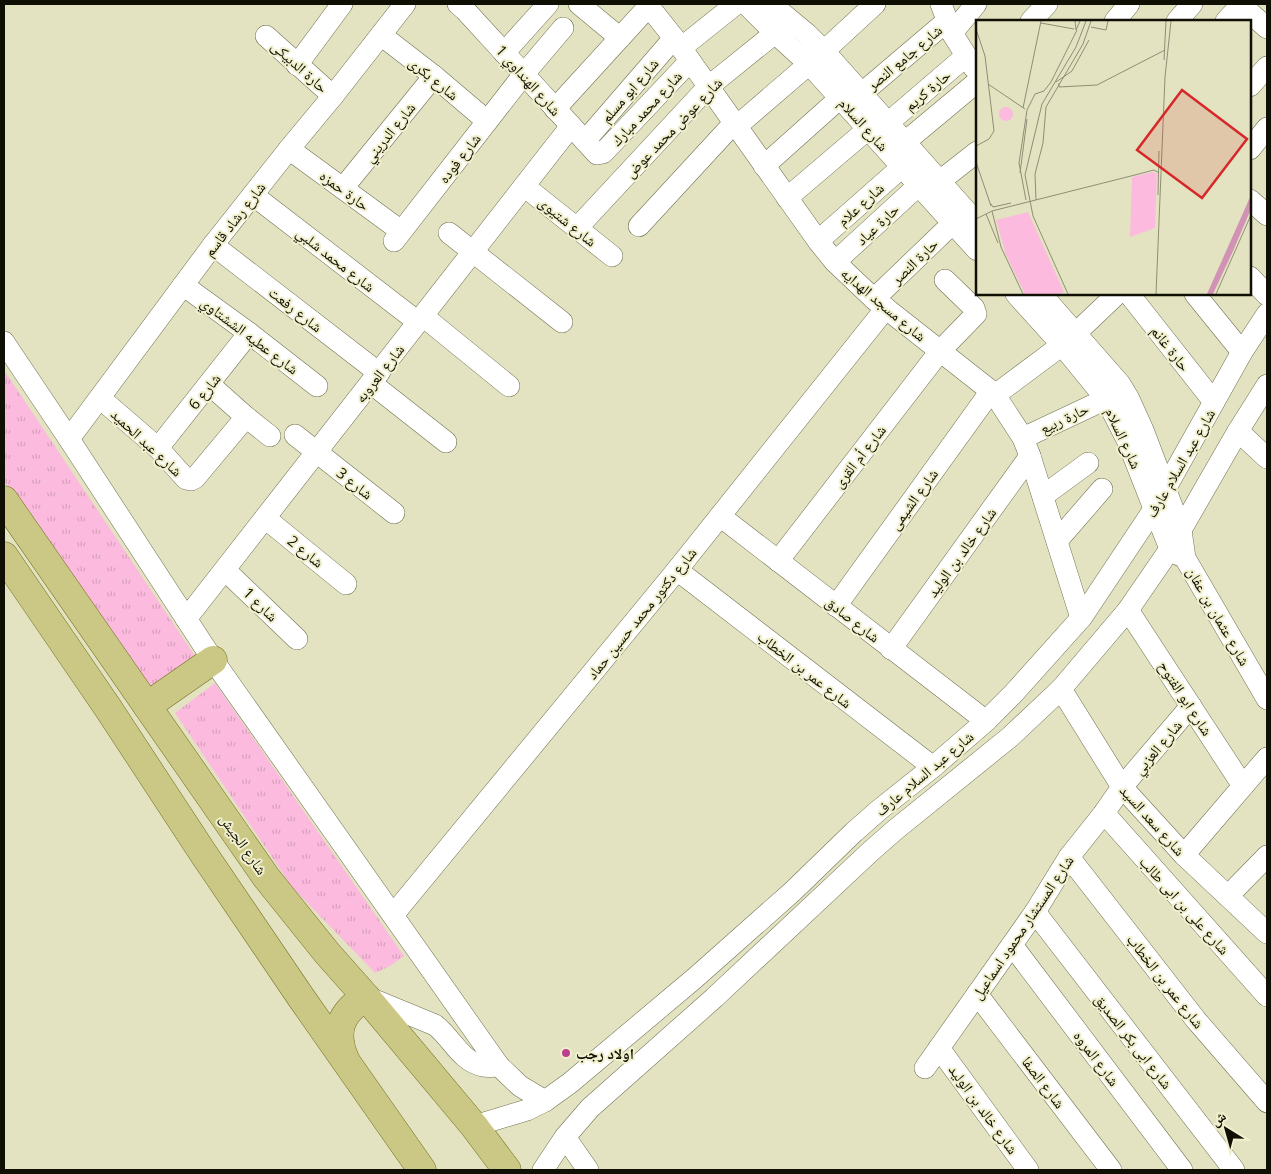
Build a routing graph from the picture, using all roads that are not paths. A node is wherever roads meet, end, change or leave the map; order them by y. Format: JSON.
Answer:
{"nodes":[{"id":1,"x":342,"y":4,"type":"edge"},
{"id":2,"x":405,"y":4,"type":"edge"},
{"id":3,"x":458,"y":4,"type":"edge"},
{"id":4,"x":579,"y":4,"type":"edge"},
{"id":5,"x":736,"y":4,"type":"edge"},
{"id":6,"x":746,"y":4,"type":"edge"},
{"id":7,"x":771,"y":4,"type":"edge"},
{"id":8,"x":875,"y":4,"type":"edge"},
{"id":9,"x":976,"y":4,"type":"edge"},
{"id":10,"x":1046,"y":4,"type":"edge"},
{"id":11,"x":1129,"y":4,"type":"edge"},
{"id":12,"x":1192,"y":4,"type":"edge"},
{"id":13,"x":1241,"y":4,"type":"edge"},
{"id":14,"x":654,"y":6,"type":"edge"},
{"id":15,"x":538,"y":7,"type":"edge"},
{"id":16,"x":947,"y":19,"type":"edge"},
{"id":17,"x":1032,"y":20,"type":"edge"},
{"id":18,"x":1116,"y":20,"type":"edge"},
{"id":19,"x":1178,"y":20,"type":"edge"},
{"id":20,"x":1227,"y":20,"type":"edge"},
{"id":21,"x":563,"y":28,"type":"dead end"},
{"id":22,"x":1267,"y":28,"type":"edge"},
{"id":23,"x":775,"y":32,"type":"junction"},
{"id":24,"x":381,"y":35,"type":"junction"},
{"id":25,"x":266,"y":36,"type":"dead end"},
{"id":26,"x":620,"y":38,"type":"junction"},
{"id":27,"x":681,"y":49,"type":"junction"},
{"id":28,"x":504,"y":53,"type":"junction"},
{"id":29,"x":817,"y":58,"type":"junction"},
{"id":30,"x":972,"y":64,"type":"edge"},
{"id":31,"x":297,"y":65,"type":"junction"},
{"id":32,"x":524,"y":74,"type":"junction"},
{"id":33,"x":434,"y":76,"type":"junction"},
{"id":34,"x":976,"y":83,"type":"edge"},
{"id":35,"x":708,"y":87,"type":"junction"},
{"id":36,"x":861,"y":94,"type":"junction"},
{"id":37,"x":333,"y":96,"type":"junction"},
{"id":38,"x":840,"y":98,"type":"junction"},
{"id":39,"x":556,"y":109,"type":"junction"},
{"id":40,"x":487,"y":121,"type":"junction"},
{"id":41,"x":735,"y":125,"type":"junction"},
{"id":42,"x":878,"y":126,"type":"junction"},
{"id":43,"x":1267,"y":128,"type":"edge"},
{"id":44,"x":585,"y":140,"type":"junction"},
{"id":45,"x":905,"y":142,"type":"junction"},
{"id":46,"x":1251,"y":147,"type":"edge"},
{"id":47,"x":289,"y":149,"type":"junction"},
{"id":48,"x":976,"y":153,"type":"edge"},
{"id":49,"x":764,"y":166,"type":"junction"},
{"id":50,"x":902,"y":167,"type":"junction"},
{"id":51,"x":940,"y":181,"type":"junction"},
{"id":52,"x":918,"y":185,"type":"junction"},
{"id":53,"x":524,"y":186,"type":"junction"},
{"id":54,"x":344,"y":188,"type":"junction"},
{"id":55,"x":253,"y":195,"type":"junction"},
{"id":56,"x":787,"y":198,"type":"junction"},
{"id":57,"x":1251,"y":201,"type":"edge"},
{"id":58,"x":1267,"y":215,"type":"edge"},
{"id":59,"x":976,"y":220,"type":"edge"},
{"id":60,"x":953,"y":223,"type":"junction"},
{"id":61,"x":639,"y":226,"type":"dead end"},
{"id":62,"x":576,"y":228,"type":"junction"},
{"id":63,"x":449,"y":233,"type":"dead end"},
{"id":64,"x":397,"y":236,"type":"joint"},
{"id":65,"x":818,"y":241,"type":"junction"},
{"id":66,"x":213,"y":245,"type":"junction"},
{"id":67,"x":976,"y":249,"type":"edge"},
{"id":68,"x":473,"y":252,"type":"junction"},
{"id":69,"x":612,"y":256,"type":"dead end"},
{"id":70,"x":835,"y":262,"type":"junction"},
{"id":71,"x":1251,"y":278,"type":"edge"},
{"id":72,"x":945,"y":280,"type":"dead end"},
{"id":73,"x":183,"y":285,"type":"junction"},
{"id":74,"x":1017,"y":295,"type":"edge"},
{"id":75,"x":1042,"y":295,"type":"edge"},
{"id":76,"x":1116,"y":295,"type":"edge"},
{"id":77,"x":1130,"y":295,"type":"edge"},
{"id":78,"x":1195,"y":295,"type":"edge"},
{"id":79,"x":1267,"y":296,"type":"edge"},
{"id":80,"x":880,"y":304,"type":"junction"},
{"id":81,"x":1267,"y":314,"type":"edge"},
{"id":82,"x":421,"y":319,"type":"junction"},
{"id":83,"x":562,"y":322,"type":"dead end"},
{"id":84,"x":249,"y":333,"type":"junction"},
{"id":85,"x":1069,"y":339,"type":"junction"},
{"id":86,"x":4,"y":342,"type":"edge"},
{"id":87,"x":940,"y":351,"type":"junction"},
{"id":88,"x":1242,"y":352,"type":"junction"},
{"id":89,"x":375,"y":378,"type":"junction"},
{"id":90,"x":209,"y":384,"type":"junction"},
{"id":91,"x":1267,"y":385,"type":"edge"},
{"id":92,"x":317,"y":386,"type":"dead end"},
{"id":93,"x":509,"y":386,"type":"dead end"},
{"id":94,"x":993,"y":393,"type":"junction"},
{"id":95,"x":100,"y":398,"type":"junction"},
{"id":96,"x":1106,"y":399,"type":"junction"},
{"id":97,"x":1214,"y":402,"type":"junction"},
{"id":98,"x":246,"y":417,"type":"junction"},
{"id":99,"x":1238,"y":431,"type":"junction"},
{"id":100,"x":295,"y":435,"type":"dead end"},
{"id":101,"x":270,"y":436,"type":"dead end"},
{"id":102,"x":69,"y":439,"type":"junction"},
{"id":103,"x":446,"y":442,"type":"dead end"},
{"id":104,"x":1026,"y":447,"type":"junction"},
{"id":105,"x":158,"y":448,"type":"junction"},
{"id":106,"x":316,"y":453,"type":"junction"},
{"id":107,"x":1267,"y":458,"type":"edge"},
{"id":108,"x":1088,"y":464,"type":"dead end"},
{"id":109,"x":1102,"y":489,"type":"dead end"},
{"id":110,"x":1165,"y":490,"type":"junction"},
{"id":111,"x":1043,"y":496,"type":"junction"},
{"id":112,"x":4,"y":500,"type":"edge"},
{"id":113,"x":1154,"y":510,"type":"junction"},
{"id":114,"x":394,"y":513,"type":"dead end"},
{"id":115,"x":720,"y":516,"type":"junction"},
{"id":116,"x":266,"y":518,"type":"junction"},
{"id":117,"x":1180,"y":530,"type":"junction"},
{"id":118,"x":1057,"y":541,"type":"junction"},
{"id":119,"x":1177,"y":554,"type":"junction"},
{"id":120,"x":4,"y":556,"type":"edge"},
{"id":121,"x":778,"y":561,"type":"junction"},
{"id":122,"x":225,"y":570,"type":"junction"},
{"id":123,"x":677,"y":570,"type":"junction"},
{"id":124,"x":346,"y":584,"type":"dead end"},
{"id":125,"x":836,"y":606,"type":"junction"},
{"id":126,"x":1128,"y":610,"type":"junction"},
{"id":127,"x":1081,"y":618,"type":"junction"},
{"id":128,"x":186,"y":620,"type":"junction"},
{"id":129,"x":296,"y":639,"type":"dead end"},
{"id":130,"x":892,"y":649,"type":"junction"},
{"id":131,"x":213,"y":660,"type":"junction"},
{"id":132,"x":1061,"y":689,"type":"junction"},
{"id":133,"x":1267,"y":699,"type":"edge"},
{"id":134,"x":147,"y":706,"type":"junction"},
{"id":135,"x":1191,"y":706,"type":"junction"},
{"id":136,"x":986,"y":721,"type":"junction"},
{"id":137,"x":1267,"y":758,"type":"edge"},
{"id":138,"x":929,"y":770,"type":"junction"},
{"id":139,"x":1243,"y":786,"type":"junction"},
{"id":140,"x":1122,"y":787,"type":"junction"},
{"id":141,"x":942,"y":792,"type":"junction"},
{"id":142,"x":1104,"y":814,"type":"junction"},
{"id":143,"x":1184,"y":855,"type":"junction"},
{"id":144,"x":1267,"y":856,"type":"edge"},
{"id":145,"x":1069,"y":857,"type":"junction"},
{"id":146,"x":792,"y":892,"type":"junction"},
{"id":147,"x":1228,"y":896,"type":"junction"},
{"id":148,"x":808,"y":910,"type":"junction"},
{"id":149,"x":1035,"y":912,"type":"junction"},
{"id":150,"x":393,"y":915,"type":"junction"},
{"id":151,"x":1265,"y":926,"type":"edge"},
{"id":152,"x":1012,"y":945,"type":"junction"},
{"id":153,"x":695,"y":978,"type":"junction"},
{"id":154,"x":977,"y":994,"type":"junction"},
{"id":155,"x":1267,"y":996,"type":"edge"},
{"id":156,"x":366,"y":997,"type":"junction"},
{"id":157,"x":714,"y":998,"type":"junction"},
{"id":158,"x":939,"y":1048,"type":"junction"},
{"id":159,"x":346,"y":1061,"type":"junction"},
{"id":160,"x":499,"y":1066,"type":"junction"},
{"id":161,"x":926,"y":1068,"type":"dead end"},
{"id":162,"x":545,"y":1101,"type":"junction"},
{"id":163,"x":1267,"y":1102,"type":"edge"},
{"id":164,"x":474,"y":1126,"type":"junction"},
{"id":165,"x":565,"y":1137,"type":"junction"},
{"id":166,"x":418,"y":1168,"type":"edge"},
{"id":167,"x":507,"y":1170,"type":"edge"},
{"id":168,"x":543,"y":1170,"type":"edge"},
{"id":169,"x":588,"y":1170,"type":"edge"},
{"id":170,"x":1028,"y":1170,"type":"edge"},
{"id":171,"x":1111,"y":1170,"type":"edge"},
{"id":172,"x":1182,"y":1170,"type":"edge"},
{"id":173,"x":1234,"y":1170,"type":"edge"}],
"edges":[{"from":1,"to":31,"type":"street"},
{"from":2,"to":24,"type":"street","name":"شارع رشاد قاسم"},
{"from":3,"to":28,"type":"street","name":"شارع الهنداوي 1"},
{"from":4,"to":26,"type":"street"},
{"from":5,"to":27,"type":"street","name":"شارع ابو مسلم"},
{"from":6,"to":23,"type":"street","name":"شارع السلام"},
{"from":7,"to":29,"type":"street","name":"شارع السلام"},
{"from":8,"to":29,"type":"street"},
{"from":9,"to":16,"type":"street","name":"شارع جامع النصر"},
{"from":10,"to":17,"type":"street"},
{"from":11,"to":18,"type":"street"},
{"from":12,"to":19,"type":"street"},
{"from":13,"to":20,"type":"street"},
{"from":13,"to":22,"type":"street"},
{"from":14,"to":26,"type":"street"},
{"from":14,"to":27,"type":"street","name":"شارع مسجد الهدايه"},
{"from":15,"to":28,"type":"street"},
{"from":16,"to":30,"type":"street"},
{"from":16,"to":36,"type":"street","name":"شارع جامع النصر"},
{"from":21,"to":32,"type":"street","name":"شارع فوده"},
{"from":23,"to":29,"type":"street","name":"شارع السلام"},
{"from":23,"to":35,"type":"street","name":"شارع عوض محمد عوض"},
{"from":24,"to":33,"type":"street","name":"شارع بكرى"},
{"from":24,"to":37,"type":"street","name":"شارع رشاد قاسم"},
{"from":25,"to":31,"type":"street","name":"حارة الدبيكى"},
{"from":26,"to":39,"type":"street"},
{"from":27,"to":35,"type":"street","name":"شارع مسجد الهدايه"},
{"from":27,"to":44,"type":"street","name":"شارع ابو مسلم"},
{"from":28,"to":32,"type":"street","name":"شارع الهنداوي 1"},
{"from":29,"to":36,"type":"street","name":"شارع السلام"},
{"from":29,"to":38,"type":"street","name":"شارع السلام"},
{"from":29,"to":41,"type":"street"},
{"from":30,"to":42,"type":"street","name":"حارة كريم"},
{"from":31,"to":37,"type":"street","name":"حارة الدبيكى"},
{"from":32,"to":39,"type":"street","name":"شارع الهنداوي 1"},
{"from":32,"to":40,"type":"street","name":"شارع فوده"},
{"from":33,"to":40,"type":"street","name":"شارع بكرى"},
{"from":33,"to":54,"type":"street","name":"شارع الدريني"},
{"from":34,"to":45,"type":"street"},
{"from":35,"to":41,"type":"street","name":"شارع مسجد الهدايه"},
{"from":35,"to":62,"type":"street","name":"شارع عوض محمد عوض"},
{"from":36,"to":42,"type":"street","name":"شارع السلام"},
{"from":37,"to":47,"type":"street","name":"شارع رشاد قاسم"},
{"from":38,"to":42,"type":"street","name":"شارع السلام"},
{"from":38,"to":49,"type":"street"},
{"from":39,"to":44,"type":"street","name":"شارع الهنداوي 1"},
{"from":40,"to":64,"type":"street","name":"شارع فوده"},
{"from":41,"to":49,"type":"street","name":"شارع مسجد الهدايه"},
{"from":41,"to":61,"type":"street"},
{"from":42,"to":45,"type":"street","name":"شارع السلام"},
{"from":42,"to":50,"type":"street","name":"شارع السلام"},
{"from":42,"to":56,"type":"street","name":"حارة كريم"},
{"from":43,"to":46,"type":"street"},
{"from":44,"to":53,"type":"street","name":"شارع العروبه"},
{"from":45,"to":51,"type":"street","name":"شارع السلام"},
{"from":47,"to":54,"type":"street","name":"حارة حمزه"},
{"from":47,"to":55,"type":"street","name":"شارع رشاد قاسم"},
{"from":48,"to":51,"type":"street"},
{"from":49,"to":56,"type":"street","name":"شارع مسجد الهدايه"},
{"from":50,"to":52,"type":"street","name":"شارع السلام"},
{"from":50,"to":65,"type":"street","name":"شارع علام"},
{"from":51,"to":59,"type":"street","name":"شارع السلام"},
{"from":52,"to":60,"type":"street","name":"شارع السلام"},
{"from":52,"to":70,"type":"street","name":"حارة عياد"},
{"from":53,"to":62,"type":"street","name":"شارع شتيوى"},
{"from":53,"to":68,"type":"street","name":"شارع العروبه"},
{"from":54,"to":64,"type":"street","name":"حارة حمزه"},
{"from":55,"to":66,"type":"street","name":"شارع رشاد قاسم"},
{"from":55,"to":82,"type":"street","name":"شارع محمد شلبي"},
{"from":56,"to":65,"type":"street","name":"شارع مسجد الهدايه"},
{"from":57,"to":58,"type":"street"},
{"from":60,"to":67,"type":"street","name":"شارع السلام"},
{"from":60,"to":80,"type":"street","name":"حارة النصر"},
{"from":62,"to":69,"type":"street","name":"شارع شتيوى"},
{"from":63,"to":68,"type":"street"},
{"from":65,"to":70,"type":"street","name":"شارع مسجد الهدايه"},
{"from":66,"to":73,"type":"street","name":"شارع رشاد قاسم"},
{"from":66,"to":89,"type":"street","name":"شارع رفعت"},
{"from":68,"to":82,"type":"street","name":"شارع العروبه"},
{"from":68,"to":83,"type":"street"},
{"from":70,"to":80,"type":"street","name":"شارع مسجد الهدايه"},
{"from":71,"to":79,"type":"street"},
{"from":72,"to":87,"type":"street","name":"شارع أم القرى"},
{"from":73,"to":84,"type":"street","name":"شارع عطيه الششتاوي"},
{"from":73,"to":95,"type":"street","name":"شارع رشاد قاسم"},
{"from":74,"to":85,"type":"street","name":"شارع السلام"},
{"from":75,"to":85,"type":"street","name":"شارع السلام"},
{"from":76,"to":85,"type":"street","name":"شارع الشيمى"},
{"from":77,"to":97,"type":"street","name":"حارة غانم"},
{"from":78,"to":88,"type":"street"},
{"from":80,"to":87,"type":"street","name":"شارع مسجد الهدايه"},
{"from":80,"to":115,"type":"street","name":"شارع دكتور محمد حسين حماد"},
{"from":81,"to":88,"type":"street","name":"شارع عبد السلام عارف"},
{"from":82,"to":89,"type":"street","name":"شارع العروبه"},
{"from":82,"to":93,"type":"street","name":"شارع محمد شلبي"},
{"from":84,"to":90,"type":"street","name":"شارع 6"},
{"from":84,"to":92,"type":"street","name":"شارع عطيه الششتاوي"},
{"from":85,"to":94,"type":"street","name":"شارع الشيمى"},
{"from":85,"to":96,"type":"street","name":"شارع السلام"},
{"from":85,"to":110,"type":"street","name":"شارع السلام"},
{"from":86,"to":102,"type":"street"},
{"from":87,"to":94,"type":"street","name":"شارع مسجد الهدايه"},
{"from":87,"to":121,"type":"street","name":"شارع أم القرى"},
{"from":88,"to":97,"type":"street","name":"شارع عبد السلام عارف"},
{"from":89,"to":103,"type":"street","name":"شارع رفعت"},
{"from":89,"to":106,"type":"street","name":"شارع العروبه"},
{"from":90,"to":98,"type":"street"},
{"from":90,"to":105,"type":"street","name":"شارع 6"},
{"from":91,"to":99,"type":"street","name":"شارع عبد السلام عارف"},
{"from":94,"to":104,"type":"street","name":"شارع مسجد الهدايه"},
{"from":94,"to":125,"type":"street","name":"شارع الشيمى"},
{"from":95,"to":102,"type":"street","name":"شارع رشاد قاسم"},
{"from":95,"to":105,"type":"street","name":"شارع عبد الحميد"},
{"from":96,"to":104,"type":"street","name":"حارة ربيع"},
{"from":96,"to":113,"type":"street","name":"شارع السلام"},
{"from":97,"to":110,"type":"street","name":"شارع عبد السلام عارف"},
{"from":98,"to":101,"type":"street"},
{"from":98,"to":105,"type":"street","name":"شارع عبد الحميد"},
{"from":99,"to":107,"type":"street"},
{"from":99,"to":117,"type":"street","name":"شارع عبد السلام عارف"},
{"from":100,"to":106,"type":"street","name":"شارع 3"},
{"from":102,"to":128,"type":"street"},
{"from":104,"to":111,"type":"street","name":"شارع مسجد الهدايه"},
{"from":104,"to":130,"type":"street","name":"شارع خالد بن الوليد"},
{"from":106,"to":114,"type":"street","name":"شارع 3"},
{"from":106,"to":116,"type":"street","name":"شارع العروبه"},
{"from":108,"to":111,"type":"street"},
{"from":109,"to":118,"type":"street"},
{"from":110,"to":113,"type":"street","name":"شارع عبد السلام عارف"},
{"from":110,"to":117,"type":"street","name":"شارع السلام"},
{"from":111,"to":118,"type":"street","name":"شارع مسجد الهدايه"},
{"from":112,"to":134,"type":"main road","name":"شارع الجيش"},
{"from":113,"to":119,"type":"street","name":"شارع السلام"},
{"from":113,"to":127,"type":"street","name":"شارع عبد السلام عارف"},
{"from":115,"to":121,"type":"street","name":"شارع صادق"},
{"from":115,"to":123,"type":"street","name":"شارع دكتور محمد حسين حماد"},
{"from":116,"to":122,"type":"street","name":"شارع العروبه"},
{"from":116,"to":124,"type":"street","name":"شارع 2"},
{"from":117,"to":119,"type":"street","name":"شارع عبد السلام عارف"},
{"from":118,"to":127,"type":"street","name":"شارع مسجد الهدايه"},
{"from":119,"to":126,"type":"street","name":"شارع عبد السلام عارف"},
{"from":119,"to":133,"type":"street","name":"شارع عثمان بن عفان"},
{"from":120,"to":159,"type":"main road"},
{"from":121,"to":125,"type":"street","name":"شارع صادق"},
{"from":122,"to":128,"type":"street","name":"شارع العروبه"},
{"from":122,"to":129,"type":"street","name":"شارع 1"},
{"from":123,"to":138,"type":"street","name":"شارع عمر بن الخطاب"},
{"from":123,"to":150,"type":"street","name":"شارع دكتور محمد حسين حماد"},
{"from":125,"to":130,"type":"street","name":"شارع صادق"},
{"from":126,"to":132,"type":"street","name":"شارع عبد السلام عارف"},
{"from":126,"to":135,"type":"street","name":"شارع ابو الفتوح"},
{"from":127,"to":136,"type":"street","name":"شارع عبد السلام عارف"},
{"from":128,"to":131,"type":"street"},
{"from":130,"to":136,"type":"street","name":"شارع صادق"},
{"from":131,"to":134,"type":"main road"},
{"from":131,"to":150,"type":"street"},
{"from":132,"to":140,"type":"street","name":"شارع سعد السيد"},
{"from":132,"to":141,"type":"street","name":"شارع عبد السلام عارف"},
{"from":134,"to":156,"type":"main road","name":"شارع الجيش"},
{"from":135,"to":139,"type":"street","name":"شارع ابو الفتوح"},
{"from":135,"to":140,"type":"street","name":"شارع العزبي"},
{"from":136,"to":138,"type":"street","name":"شارع عبد السلام عارف"},
{"from":137,"to":139,"type":"street"},
{"from":138,"to":141,"type":"street","name":"شارع عمر بن الخطاب"},
{"from":138,"to":146,"type":"street","name":"شارع عبد السلام عارف"},
{"from":139,"to":143,"type":"street"},
{"from":140,"to":142,"type":"street","name":"شارع المستشار محمود اسماعيل"},
{"from":140,"to":143,"type":"street","name":"شارع سعد السيد"},
{"from":141,"to":148,"type":"street","name":"شارع عبد السلام عارف"},
{"from":142,"to":145,"type":"street","name":"شارع المستشار محمود اسماعيل"},
{"from":142,"to":155,"type":"street","name":"شارع على بن ابى طالب"},
{"from":143,"to":147,"type":"street","name":"شارع سعد السيد"},
{"from":144,"to":147,"type":"street"},
{"from":145,"to":149,"type":"street","name":"شارع المستشار محمود اسماعيل"},
{"from":145,"to":163,"type":"street","name":"شارع عمر بن الخطاب"},
{"from":146,"to":148,"type":"street"},
{"from":146,"to":153,"type":"street","name":"شارع عبد السلام عارف"},
{"from":147,"to":151,"type":"street","name":"شارع سعد السيد"},
{"from":148,"to":157,"type":"street","name":"شارع عبد السلام عارف"},
{"from":149,"to":152,"type":"street","name":"شارع المستشار محمود اسماعيل"},
{"from":149,"to":173,"type":"street","name":"شارع ابى بكر الصديق"},
{"from":150,"to":160,"type":"street"},
{"from":152,"to":154,"type":"street","name":"شارع المستشار محمود اسماعيل"},
{"from":152,"to":172,"type":"street","name":"شارع المروه"},
{"from":153,"to":157,"type":"street"},
{"from":153,"to":162,"type":"street","name":"شارع عبد السلام عارف"},
{"from":154,"to":158,"type":"street","name":"شارع المستشار محمود اسماعيل"},
{"from":154,"to":171,"type":"street","name":"شارع الصفا"},
{"from":156,"to":159,"type":"main road"},
{"from":156,"to":160,"type":"street"},
{"from":156,"to":164,"type":"main road","name":"شارع الجيش"},
{"from":157,"to":165,"type":"street","name":"شارع عبد السلام عارف"},
{"from":158,"to":161,"type":"street","name":"شارع المستشار محمود اسماعيل"},
{"from":158,"to":170,"type":"street","name":"شارع خالد بن الوليد"},
{"from":159,"to":166,"type":"main road"},
{"from":160,"to":162,"type":"street"},
{"from":162,"to":164,"type":"street","name":"شارع عبد السلام عارف"},
{"from":164,"to":167,"type":"main road","name":"شارع الجيش"},
{"from":165,"to":168,"type":"street","name":"شارع عبد السلام عارف"},
{"from":165,"to":169,"type":"street"}]}
